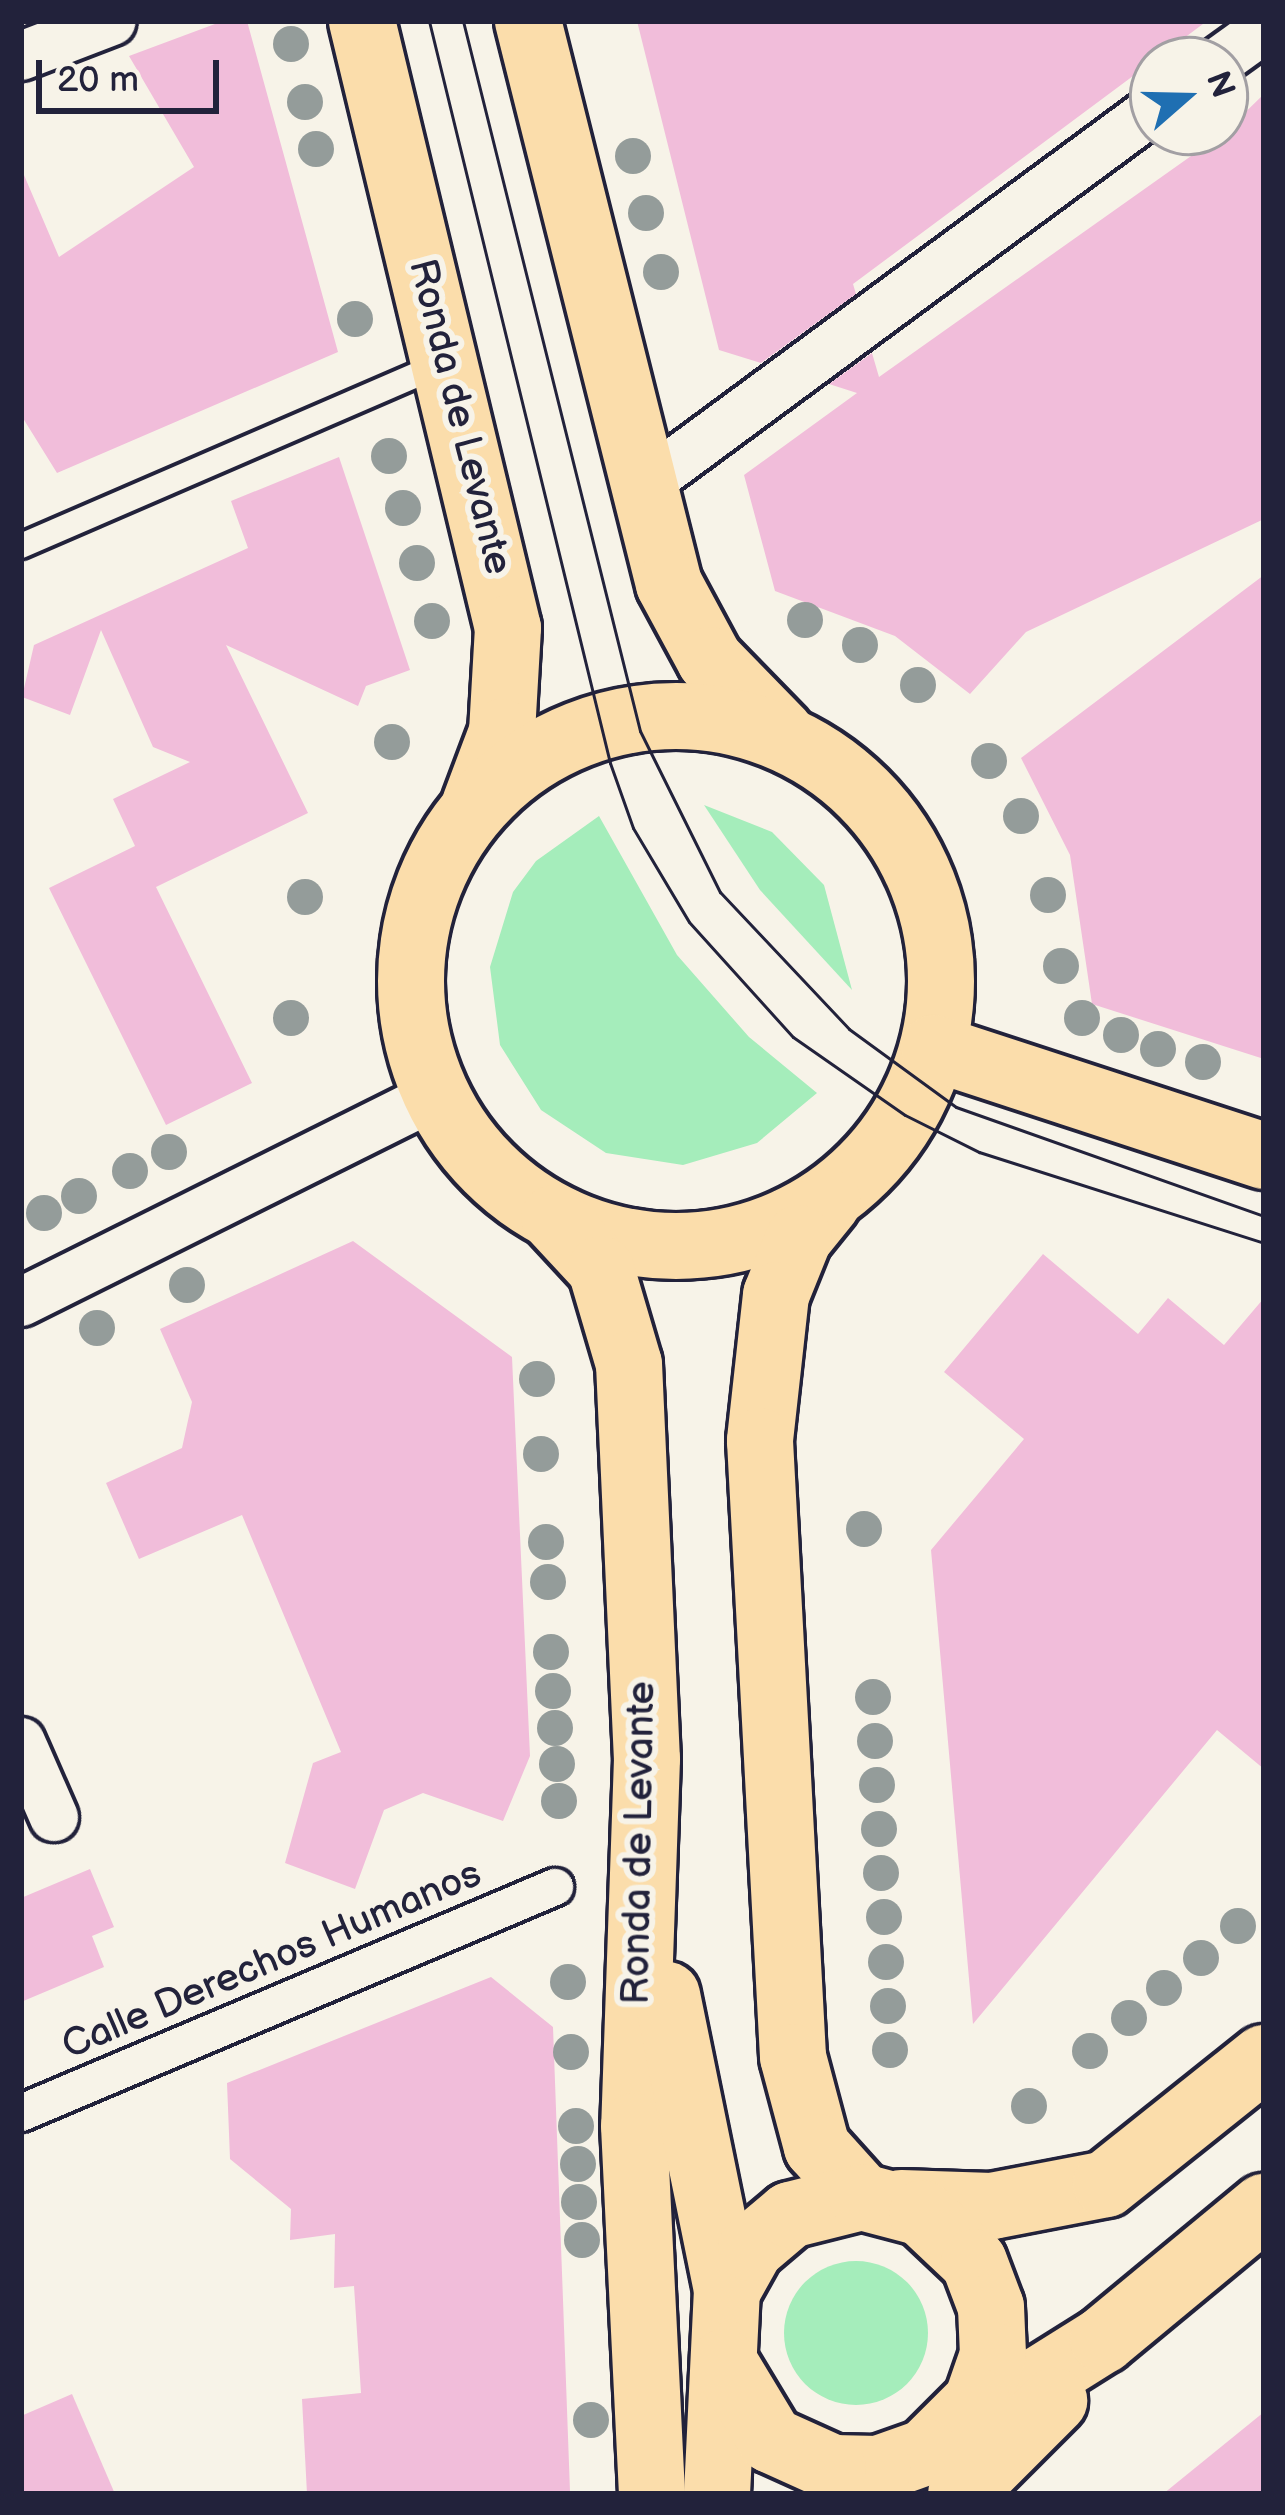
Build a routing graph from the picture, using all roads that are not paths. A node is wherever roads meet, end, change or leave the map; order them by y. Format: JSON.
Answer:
{"nodes":[{"id":1,"x":112,"y":21,"type":"edge"},
{"id":2,"x":362,"y":21,"type":"edge"},
{"id":3,"x":528,"y":21,"type":"edge"},
{"id":4,"x":21,"y":56,"type":"edge"},
{"id":5,"x":1129,"y":128,"type":"edge"},
{"id":6,"x":446,"y":362,"type":"junction"},
{"id":7,"x":643,"y":486,"type":"junction"},
{"id":8,"x":21,"y":546,"type":"edge"},
{"id":9,"x":799,"y":746,"type":"junction"},
{"id":10,"x":471,"y":812,"type":"junction"},
{"id":11,"x":934,"y":1048,"type":"junction"},
{"id":12,"x":436,"y":1095,"type":"junction"},
{"id":13,"x":1264,"y":1156,"type":"edge"},
{"id":14,"x":835,"y":1195,"type":"junction"},
{"id":15,"x":551,"y":1216,"type":"junction"},
{"id":16,"x":21,"y":1302,"type":"edge"},
{"id":17,"x":21,"y":1742,"type":"edge"},
{"id":18,"x":647,"y":1759,"type":"junction"},
{"id":19,"x":54,"y":1817,"type":"dead end"},
{"id":20,"x":555,"y":1887,"type":"dead end"},
{"id":21,"x":1264,"y":2058,"type":"edge"},
{"id":22,"x":21,"y":2113,"type":"edge"},
{"id":23,"x":880,"y":2200,"type":"junction"},
{"id":24,"x":1264,"y":2206,"type":"edge"},
{"id":25,"x":727,"y":2291,"type":"junction"},
{"id":26,"x":724,"y":2362,"type":"junction"},
{"id":27,"x":954,"y":2466,"type":"edge"},
{"id":28,"x":865,"y":2481,"type":"edge"},
{"id":29,"x":652,"y":2494,"type":"edge"},
{"id":30,"x":717,"y":2494,"type":"edge"}],
"edges":[{"from":1,"to":4,"type":"street"},
{"from":2,"to":6,"type":"main road","name":"Ronda de Levante"},
{"from":3,"to":7,"type":"main road"},
{"from":5,"to":7,"type":"street"},
{"from":6,"to":8,"type":"lane"},
{"from":6,"to":10,"type":"main road","name":"Ronda de Levante"},
{"from":7,"to":9,"type":"main road"},
{"from":9,"to":10,"type":"main road"},
{"from":9,"to":11,"type":"main road"},
{"from":10,"to":12,"type":"main road"},
{"from":11,"to":13,"type":"main road"},
{"from":11,"to":14,"type":"main road"},
{"from":12,"to":15,"type":"main road"},
{"from":12,"to":16,"type":"street"},
{"from":14,"to":15,"type":"main road"},
{"from":14,"to":23,"type":"main road"},
{"from":15,"to":18,"type":"main road","name":"Ronda de Levante"},
{"from":17,"to":19,"type":"street"},
{"from":18,"to":25,"type":"main road"},
{"from":18,"to":29,"type":"main road","name":"Ronda de Levante"},
{"from":20,"to":22,"type":"street","name":"Calle Derechos Humanos"},
{"from":21,"to":23,"type":"main road"},
{"from":23,"to":25,"type":"main road"},
{"from":23,"to":27,"type":"main road"},
{"from":24,"to":27,"type":"main road"},
{"from":25,"to":26,"type":"main road"},
{"from":26,"to":28,"type":"main road"},
{"from":26,"to":30,"type":"main road"},
{"from":27,"to":28,"type":"main road"}]}
